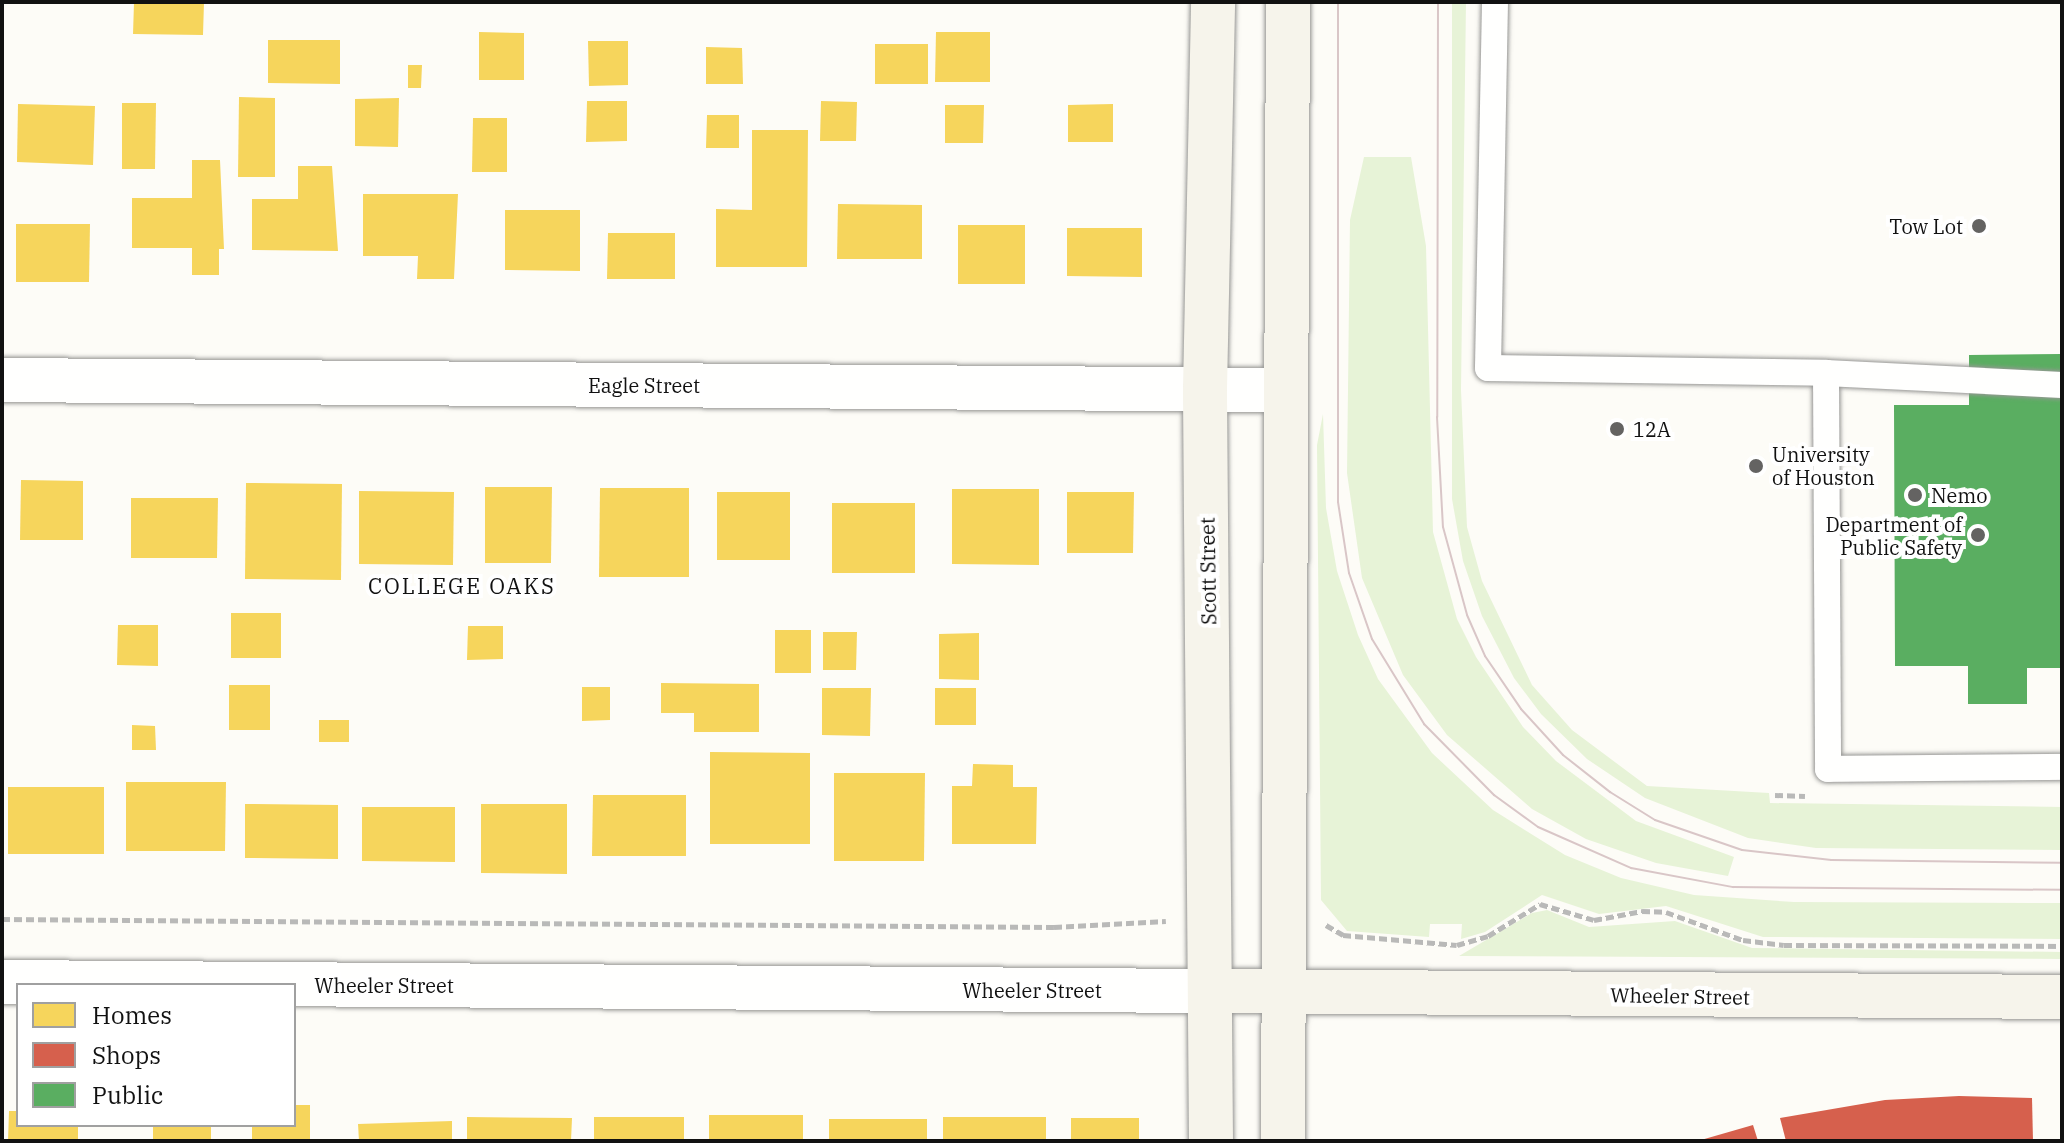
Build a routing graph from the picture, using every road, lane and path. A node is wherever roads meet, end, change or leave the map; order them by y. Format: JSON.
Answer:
{"nodes":[{"id":1,"x":1213,"y":2,"type":"edge"},
{"id":2,"x":1288,"y":2,"type":"edge"},
{"id":3,"x":1495,"y":2,"type":"edge"},
{"id":4,"x":1826,"y":373,"type":"junction"},
{"id":5,"x":2,"y":380,"type":"edge"},
{"id":6,"x":2062,"y":385,"type":"edge"},
{"id":7,"x":1205,"y":389,"type":"junction"},
{"id":8,"x":1286,"y":390,"type":"junction"},
{"id":9,"x":2062,"y":767,"type":"edge"},
{"id":10,"x":2,"y":919,"type":"edge"},
{"id":11,"x":1167,"y":921,"type":"dead end"},
{"id":12,"x":1319,"y":921,"type":"dead end"},
{"id":13,"x":2062,"y":946,"type":"edge"},
{"id":14,"x":2,"y":982,"type":"edge"},
{"id":15,"x":136,"y":983,"type":"edge"},
{"id":16,"x":296,"y":984,"type":"edge"},
{"id":17,"x":1212,"y":991,"type":"junction"},
{"id":18,"x":1285,"y":992,"type":"junction"},
{"id":19,"x":2062,"y":997,"type":"edge"},
{"id":20,"x":1211,"y":1141,"type":"edge"},
{"id":21,"x":1283,"y":1141,"type":"edge"}],
"edges":[{"from":1,"to":7,"type":"main road","name":"Scott Street"},
{"from":2,"to":8,"type":"main road"},
{"from":3,"to":4,"type":"lane"},
{"from":4,"to":6,"type":"lane"},
{"from":4,"to":9,"type":"lane"},
{"from":5,"to":7,"type":"street","name":"Eagle Street"},
{"from":7,"to":8,"type":"street","name":"Eagle Street"},
{"from":7,"to":17,"type":"main road","name":"Scott Street"},
{"from":8,"to":18,"type":"main road"},
{"from":10,"to":11,"type":"path"},
{"from":12,"to":13,"type":"path"},
{"from":14,"to":15,"type":"street","name":"Wheeler Street"},
{"from":16,"to":17,"type":"street","name":"Wheeler Street"},
{"from":17,"to":18,"type":"main road","name":"Wheeler Street"},
{"from":17,"to":20,"type":"main road","name":"Scott Street"},
{"from":18,"to":19,"type":"main road","name":"Wheeler Street"},
{"from":18,"to":21,"type":"main road"}]}
